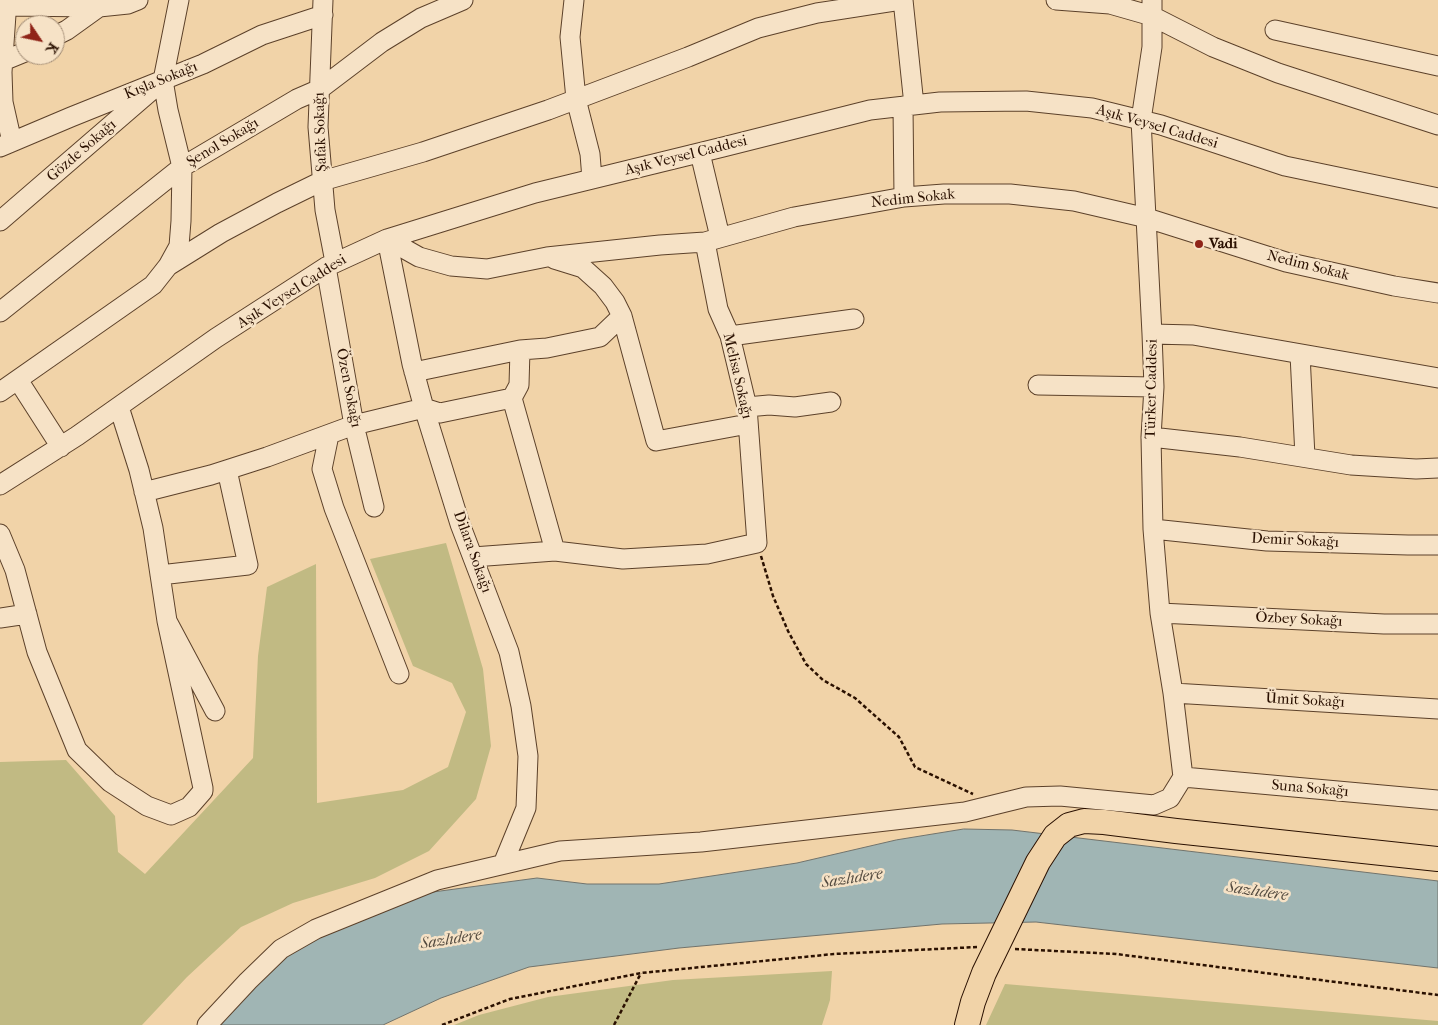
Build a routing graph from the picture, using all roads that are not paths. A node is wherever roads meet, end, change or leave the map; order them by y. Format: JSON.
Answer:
{"nodes":[{"id":1,"x":138,"y":0,"type":"edge"},
{"id":2,"x":179,"y":0,"type":"edge"},
{"id":3,"x":463,"y":0,"type":"edge"},
{"id":4,"x":574,"y":0,"type":"edge"},
{"id":5,"x":902,"y":0,"type":"edge"},
{"id":6,"x":1056,"y":0,"type":"edge"},
{"id":7,"x":6,"y":3,"type":"edge"},
{"id":8,"x":99,"y":7,"type":"junction"},
{"id":9,"x":323,"y":7,"type":"edge"},
{"id":10,"x":1152,"y":8,"type":"edge"},
{"id":11,"x":1275,"y":30,"type":"dead end"},
{"id":12,"x":65,"y":31,"type":"edge"},
{"id":13,"x":15,"y":56,"type":"edge"},
{"id":14,"x":3,"y":61,"type":"junction"},
{"id":15,"x":1438,"y":66,"type":"edge"},
{"id":16,"x":163,"y":80,"type":"junction"},
{"id":17,"x":320,"y":89,"type":"junction"},
{"id":18,"x":1,"y":90,"type":"edge"},
{"id":19,"x":576,"y":99,"type":"junction"},
{"id":20,"x":909,"y":106,"type":"junction"},
{"id":21,"x":1141,"y":120,"type":"junction"},
{"id":22,"x":1438,"y":125,"type":"edge"},
{"id":23,"x":6,"y":144,"type":"edge"},
{"id":24,"x":700,"y":153,"type":"junction"},
{"id":25,"x":182,"y":167,"type":"junction"},
{"id":26,"x":592,"y":179,"type":"junction"},
{"id":27,"x":322,"y":181,"type":"junction"},
{"id":28,"x":904,"y":197,"type":"junction"},
{"id":29,"x":1438,"y":198,"type":"edge"},
{"id":30,"x":1147,"y":218,"type":"junction"},
{"id":31,"x":0,"y":221,"type":"edge"},
{"id":32,"x":387,"y":239,"type":"junction"},
{"id":33,"x":712,"y":240,"type":"junction"},
{"id":34,"x":547,"y":257,"type":"junction"},
{"id":35,"x":331,"y":265,"type":"junction"},
{"id":36,"x":168,"y":266,"type":"junction"},
{"id":37,"x":1438,"y":293,"type":"edge"},
{"id":38,"x":0,"y":312,"type":"edge"},
{"id":39,"x":622,"y":316,"type":"junction"},
{"id":40,"x":854,"y":319,"type":"dead end"},
{"id":41,"x":1152,"y":334,"type":"junction"},
{"id":42,"x":730,"y":336,"type":"junction"},
{"id":43,"x":520,"y":350,"type":"junction"},
{"id":44,"x":1300,"y":354,"type":"junction"},
{"id":45,"x":414,"y":372,"type":"junction"},
{"id":46,"x":1438,"y":378,"type":"edge"},
{"id":47,"x":18,"y":380,"type":"junction"},
{"id":48,"x":1038,"y":385,"type":"dead end"},
{"id":49,"x":1154,"y":387,"type":"junction"},
{"id":50,"x":0,"y":392,"type":"edge"},
{"id":51,"x":512,"y":398,"type":"junction"},
{"id":52,"x":831,"y":402,"type":"dead end"},
{"id":53,"x":118,"y":407,"type":"junction"},
{"id":54,"x":424,"y":408,"type":"junction"},
{"id":55,"x":748,"y":415,"type":"junction"},
{"id":56,"x":354,"y":426,"type":"junction"},
{"id":57,"x":329,"y":435,"type":"junction"},
{"id":58,"x":1151,"y":437,"type":"junction"},
{"id":59,"x":61,"y":447,"type":"junction"},
{"id":60,"x":1305,"y":457,"type":"junction"},
{"id":61,"x":1438,"y":468,"type":"edge"},
{"id":62,"x":227,"y":470,"type":"junction"},
{"id":63,"x":0,"y":485,"type":"edge"},
{"id":64,"x":144,"y":492,"type":"junction"},
{"id":65,"x":374,"y":507,"type":"dead end"},
{"id":66,"x":1153,"y":529,"type":"junction"},
{"id":67,"x":0,"y":534,"type":"edge"},
{"id":68,"x":1438,"y":545,"type":"edge"},
{"id":69,"x":555,"y":551,"type":"junction"},
{"id":70,"x":473,"y":557,"type":"junction"},
{"id":71,"x":160,"y":576,"type":"junction"},
{"id":72,"x":1160,"y":613,"type":"junction"},
{"id":73,"x":27,"y":614,"type":"junction"},
{"id":74,"x":0,"y":618,"type":"edge"},
{"id":75,"x":167,"y":621,"type":"junction"},
{"id":76,"x":1438,"y":624,"type":"edge"},
{"id":77,"x":399,"y":674,"type":"dead end"},
{"id":78,"x":1172,"y":693,"type":"junction"},
{"id":79,"x":1438,"y":708,"type":"edge"},
{"id":80,"x":215,"y":711,"type":"dead end"},
{"id":81,"x":1183,"y":777,"type":"junction"},
{"id":82,"x":1438,"y":800,"type":"edge"},
{"id":83,"x":1438,"y":859,"type":"edge"},
{"id":84,"x":503,"y":864,"type":"junction"},
{"id":85,"x":207,"y":1025,"type":"edge"},
{"id":86,"x":967,"y":1025,"type":"edge"}],
"edges":[{"from":1,"to":8,"type":"street"},
{"from":2,"to":16,"type":"street"},
{"from":3,"to":17,"type":"street","name":"Şenol Sokağı"},
{"from":4,"to":19,"type":"street"},
{"from":5,"to":19,"type":"street"},
{"from":5,"to":20,"type":"street"},
{"from":6,"to":10,"type":"street"},
{"from":7,"to":8,"type":"street"},
{"from":7,"to":14,"type":"street"},
{"from":8,"to":12,"type":"street"},
{"from":9,"to":16,"type":"street","name":"Kışla Sokağı"},
{"from":9,"to":17,"type":"street","name":"Şafak Sokağı"},
{"from":10,"to":21,"type":"street","name":"Türker Caddesi"},
{"from":10,"to":22,"type":"street"},
{"from":11,"to":15,"type":"street"},
{"from":13,"to":14,"type":"street"},
{"from":14,"to":18,"type":"street"},
{"from":16,"to":23,"type":"street","name":"Kışla Sokağı"},
{"from":16,"to":25,"type":"street"},
{"from":16,"to":31,"type":"street","name":"Gözde Sokağı"},
{"from":17,"to":25,"type":"street","name":"Şenol Sokağı"},
{"from":17,"to":27,"type":"street","name":"Şafak Sokağı"},
{"from":18,"to":23,"type":"street"},
{"from":19,"to":26,"type":"street"},
{"from":19,"to":27,"type":"street"},
{"from":20,"to":21,"type":"street","name":"Aşık Veysel Caddesi"},
{"from":20,"to":24,"type":"street","name":"Aşık Veysel Caddesi"},
{"from":20,"to":28,"type":"street"},
{"from":21,"to":29,"type":"street","name":"Aşık Veysel Caddesi"},
{"from":21,"to":30,"type":"street","name":"Türker Caddesi"},
{"from":24,"to":26,"type":"street","name":"Aşık Veysel Caddesi"},
{"from":24,"to":33,"type":"street","name":"Melisa Sokağı"},
{"from":25,"to":36,"type":"street"},
{"from":25,"to":38,"type":"street","name":"Şenol Sokağı"},
{"from":26,"to":32,"type":"street","name":"Aşık Veysel Caddesi"},
{"from":27,"to":35,"type":"street","name":"Şafak Sokağı"},
{"from":27,"to":36,"type":"street"},
{"from":28,"to":30,"type":"street","name":"Nedim Sokak"},
{"from":28,"to":33,"type":"street","name":"Nedim Sokak"},
{"from":30,"to":37,"type":"street","name":"Nedim Sokak"},
{"from":30,"to":41,"type":"street","name":"Türker Caddesi"},
{"from":32,"to":34,"type":"street","name":"Nedim Sokak"},
{"from":32,"to":35,"type":"street","name":"Aşık Veysel Caddesi"},
{"from":32,"to":45,"type":"street","name":"Dilara Sokağı"},
{"from":33,"to":34,"type":"street","name":"Nedim Sokak"},
{"from":33,"to":42,"type":"street","name":"Melisa Sokağı"},
{"from":34,"to":39,"type":"street"},
{"from":35,"to":53,"type":"street","name":"Aşık Veysel Caddesi"},
{"from":35,"to":56,"type":"street","name":"Özen Sokağı"},
{"from":36,"to":47,"type":"street"},
{"from":39,"to":43,"type":"street"},
{"from":39,"to":55,"type":"street"},
{"from":40,"to":42,"type":"street"},
{"from":41,"to":44,"type":"street"},
{"from":41,"to":49,"type":"street","name":"Türker Caddesi"},
{"from":42,"to":55,"type":"street","name":"Melisa Sokağı"},
{"from":43,"to":45,"type":"street"},
{"from":43,"to":51,"type":"street"},
{"from":44,"to":46,"type":"street"},
{"from":44,"to":60,"type":"street"},
{"from":45,"to":54,"type":"street","name":"Dilara Sokağı"},
{"from":47,"to":50,"type":"street"},
{"from":47,"to":59,"type":"street"},
{"from":48,"to":49,"type":"street"},
{"from":49,"to":58,"type":"street","name":"Türker Caddesi"},
{"from":51,"to":54,"type":"street"},
{"from":51,"to":69,"type":"street"},
{"from":52,"to":55,"type":"street"},
{"from":53,"to":59,"type":"street","name":"Aşık Veysel Caddesi"},
{"from":53,"to":64,"type":"street"},
{"from":54,"to":56,"type":"street"},
{"from":54,"to":70,"type":"street","name":"Dilara Sokağı"},
{"from":55,"to":69,"type":"street","name":"Melisa Sokağı"},
{"from":56,"to":57,"type":"street"},
{"from":56,"to":65,"type":"street","name":"Özen Sokağı"},
{"from":57,"to":62,"type":"street"},
{"from":57,"to":77,"type":"street"},
{"from":58,"to":60,"type":"street"},
{"from":58,"to":66,"type":"street","name":"Türker Caddesi"},
{"from":59,"to":63,"type":"street","name":"Aşık Veysel Caddesi"},
{"from":60,"to":61,"type":"street"},
{"from":62,"to":64,"type":"street"},
{"from":62,"to":71,"type":"street"},
{"from":64,"to":71,"type":"street"},
{"from":66,"to":68,"type":"street","name":"Demir Sokağı"},
{"from":66,"to":72,"type":"street","name":"Türker Caddesi"},
{"from":67,"to":73,"type":"street"},
{"from":69,"to":70,"type":"street"},
{"from":70,"to":84,"type":"street","name":"Dilara Sokağı"},
{"from":71,"to":75,"type":"street"},
{"from":72,"to":76,"type":"street","name":"Özbey Sokağı"},
{"from":72,"to":78,"type":"street","name":"Türker Caddesi"},
{"from":73,"to":74,"type":"street"},
{"from":73,"to":75,"type":"street"},
{"from":75,"to":80,"type":"street"},
{"from":78,"to":79,"type":"street","name":"Ümit Sokağı"},
{"from":78,"to":81,"type":"street","name":"Türker Caddesi"},
{"from":81,"to":82,"type":"street","name":"Suna Sokağı"},
{"from":81,"to":84,"type":"street"},
{"from":83,"to":86,"type":"main road"},
{"from":84,"to":85,"type":"street"}]}
